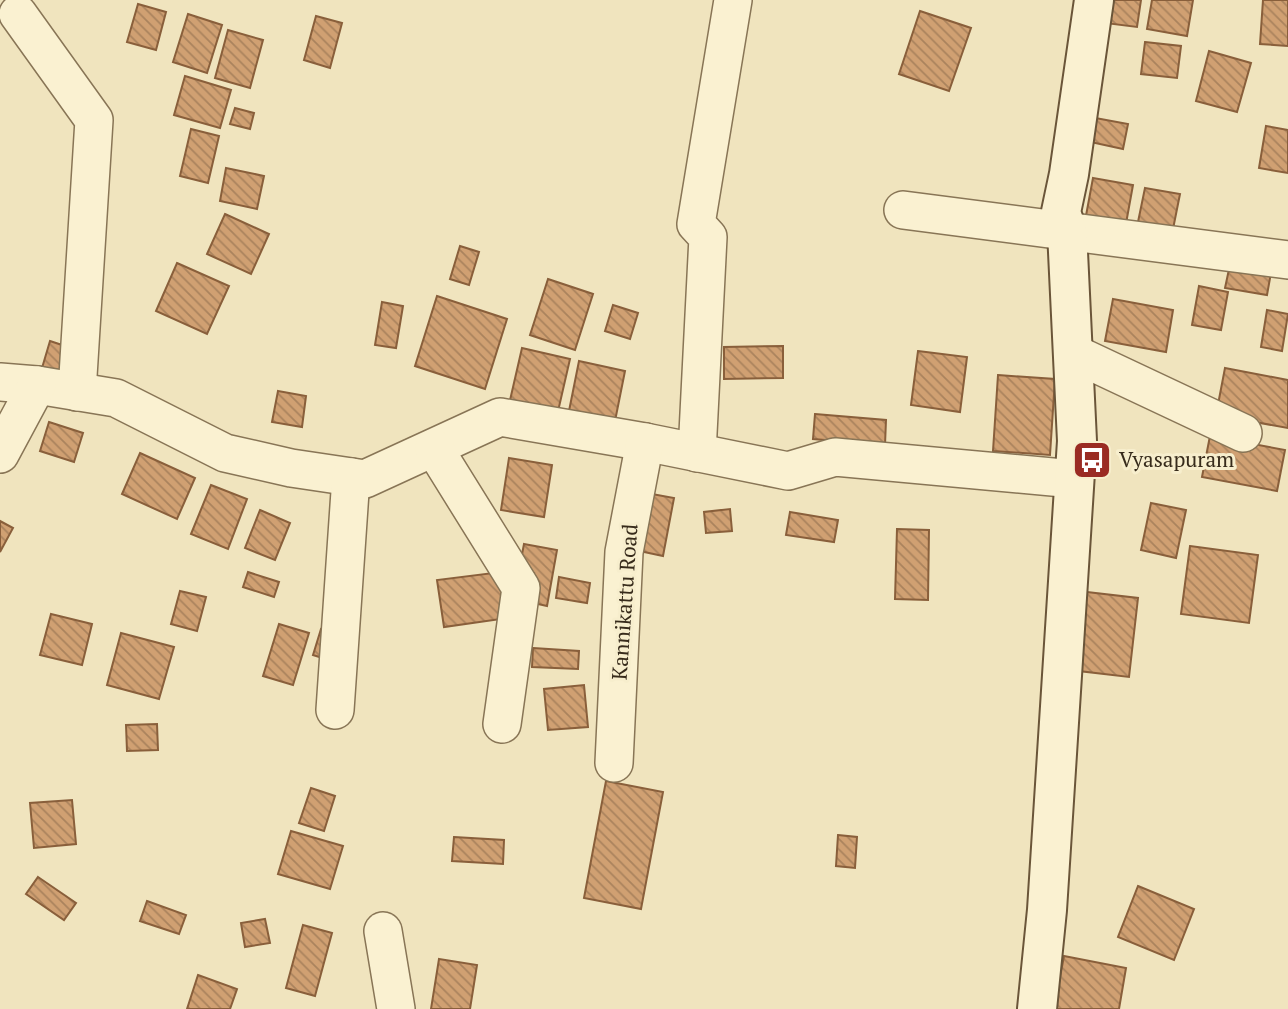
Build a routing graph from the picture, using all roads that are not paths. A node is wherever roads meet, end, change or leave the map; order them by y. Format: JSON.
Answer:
{"nodes":[{"id":1,"x":733,"y":0,"type":"edge"},
{"id":2,"x":1094,"y":0,"type":"edge"},
{"id":3,"x":18,"y":14,"type":"dead end"},
{"id":4,"x":903,"y":210,"type":"dead end"},
{"id":5,"x":1068,"y":231,"type":"junction"},
{"id":6,"x":1288,"y":260,"type":"edge"},
{"id":7,"x":1073,"y":353,"type":"junction"},
{"id":8,"x":0,"y":382,"type":"edge"},
{"id":9,"x":37,"y":385,"type":"junction"},
{"id":10,"x":77,"y":392,"type":"junction"},
{"id":11,"x":1243,"y":433,"type":"dead end"},
{"id":12,"x":645,"y":442,"type":"junction"},
{"id":13,"x":434,"y":448,"type":"junction"},
{"id":14,"x":697,"y":453,"type":"junction"},
{"id":15,"x":0,"y":454,"type":"edge"},
{"id":16,"x":351,"y":477,"type":"junction"},
{"id":17,"x":1074,"y":479,"type":"junction"},
{"id":18,"x":335,"y":710,"type":"dead end"},
{"id":19,"x":502,"y":724,"type":"dead end"},
{"id":20,"x":614,"y":763,"type":"dead end"},
{"id":21,"x":383,"y":931,"type":"dead end"},
{"id":22,"x":396,"y":1009,"type":"edge"},
{"id":23,"x":1037,"y":1009,"type":"edge"}],
"edges":[{"from":1,"to":14,"type":"street"},
{"from":2,"to":5,"type":"main road"},
{"from":3,"to":10,"type":"street"},
{"from":4,"to":5,"type":"street"},
{"from":5,"to":6,"type":"street"},
{"from":5,"to":7,"type":"main road"},
{"from":7,"to":11,"type":"street"},
{"from":7,"to":17,"type":"main road"},
{"from":8,"to":9,"type":"street"},
{"from":9,"to":10,"type":"street"},
{"from":9,"to":15,"type":"street"},
{"from":10,"to":16,"type":"street"},
{"from":12,"to":13,"type":"street"},
{"from":12,"to":14,"type":"street"},
{"from":12,"to":20,"type":"street","name":"Kannikattu Road"},
{"from":13,"to":16,"type":"street"},
{"from":13,"to":19,"type":"street"},
{"from":14,"to":17,"type":"street"},
{"from":16,"to":18,"type":"street"},
{"from":17,"to":23,"type":"main road"},
{"from":21,"to":22,"type":"street"}]}
